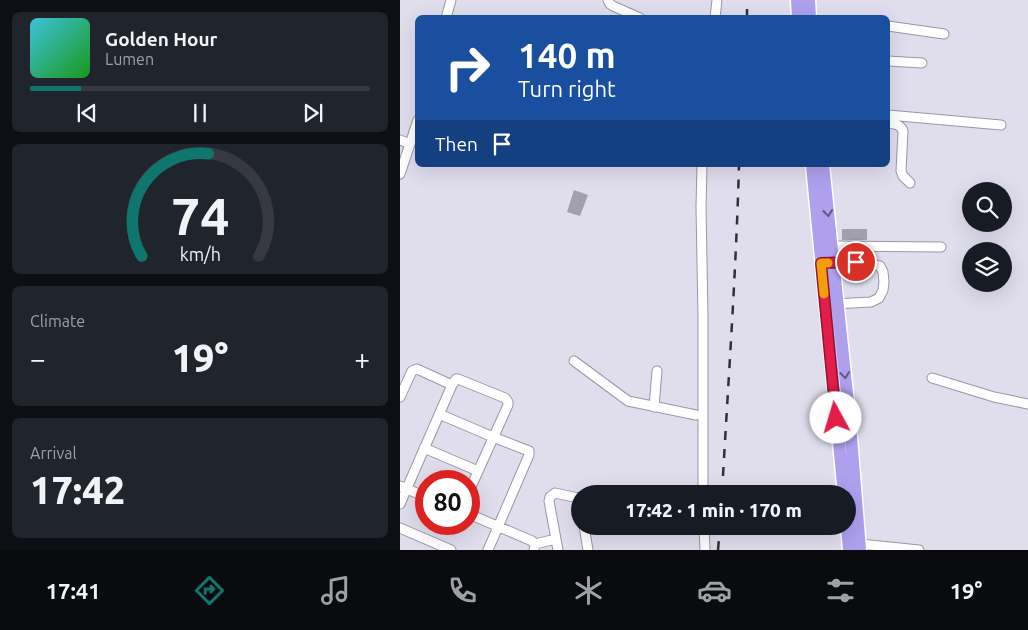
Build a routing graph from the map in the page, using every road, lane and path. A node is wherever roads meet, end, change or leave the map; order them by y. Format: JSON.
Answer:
{"nodes":[{"id":1,"x":450,"y":0,"type":"edge"},
{"id":2,"x":608,"y":0,"type":"edge"},
{"id":3,"x":717,"y":0,"type":"edge"},
{"id":4,"x":797,"y":0,"type":"edge"},
{"id":5,"x":809,"y":0,"type":"edge"},
{"id":6,"x":447,"y":15,"type":"edge"},
{"id":7,"x":633,"y":15,"type":"edge"},
{"id":8,"x":716,"y":15,"type":"edge"},
{"id":9,"x":798,"y":15,"type":"edge"},
{"id":10,"x":810,"y":15,"type":"edge"},
{"id":11,"x":890,"y":26,"type":"edge"},
{"id":12,"x":944,"y":34,"type":"dead end"},
{"id":13,"x":890,"y":61,"type":"edge"},
{"id":14,"x":922,"y":63,"type":"dead end"},
{"id":15,"x":890,"y":115,"type":"edge"},
{"id":16,"x":890,"y":123,"type":"edge"},
{"id":17,"x":1001,"y":125,"type":"dead end"},
{"id":18,"x":415,"y":129,"type":"edge"},
{"id":19,"x":400,"y":140,"type":"edge"},
{"id":20,"x":410,"y":144,"type":"junction"},
{"id":21,"x":702,"y":167,"type":"edge"},
{"id":22,"x":812,"y":167,"type":"edge"},
{"id":23,"x":823,"y":167,"type":"edge"},
{"id":24,"x":400,"y":174,"type":"edge"},
{"id":25,"x":910,"y":183,"type":"dead end"},
{"id":26,"x":832,"y":246,"type":"junction"},
{"id":27,"x":942,"y":247,"type":"dead end"},
{"id":28,"x":828,"y":263,"type":"junction"},
{"id":29,"x":831,"y":304,"type":"junction"},
{"id":30,"x":574,"y":362,"type":"dead end"},
{"id":31,"x":657,"y":371,"type":"dead end"},
{"id":32,"x":932,"y":378,"type":"dead end"},
{"id":33,"x":452,"y":385,"type":"junction"},
{"id":34,"x":402,"y":387,"type":"edge"},
{"id":35,"x":703,"y":390,"type":"junction"},
{"id":36,"x":400,"y":397,"type":"edge"},
{"id":37,"x":1028,"y":404,"type":"edge"},
{"id":38,"x":654,"y":407,"type":"junction"},
{"id":39,"x":439,"y":414,"type":"junction"},
{"id":40,"x":696,"y":415,"type":"junction"},
{"id":41,"x":702,"y":434,"type":"junction"},
{"id":42,"x":493,"y":437,"type":"junction"},
{"id":43,"x":424,"y":448,"type":"junction"},
{"id":44,"x":476,"y":470,"type":"edge"},
{"id":45,"x":478,"y":470,"type":"edge"},
{"id":46,"x":703,"y":485,"type":"edge"},
{"id":47,"x":843,"y":485,"type":"edge"},
{"id":48,"x":404,"y":487,"type":"edge"},
{"id":49,"x":571,"y":496,"type":"edge"},
{"id":50,"x":400,"y":504,"type":"edge"},
{"id":51,"x":480,"y":519,"type":"edge"},
{"id":52,"x":498,"y":527,"type":"junction"},
{"id":53,"x":400,"y":528,"type":"edge"},
{"id":54,"x":586,"y":535,"type":"edge"},
{"id":55,"x":704,"y":535,"type":"edge"},
{"id":56,"x":851,"y":535,"type":"edge"},
{"id":57,"x":556,"y":539,"type":"junction"},
{"id":58,"x":535,"y":547,"type":"edge"},
{"id":59,"x":856,"y":548,"type":"edge"},
{"id":60,"x":451,"y":550,"type":"edge"},
{"id":61,"x":488,"y":550,"type":"edge"},
{"id":62,"x":558,"y":550,"type":"edge"},
{"id":63,"x":588,"y":550,"type":"edge"},
{"id":64,"x":705,"y":550,"type":"edge"},
{"id":65,"x":919,"y":550,"type":"edge"}],
"edges":[{"from":1,"to":6,"type":"street"},
{"from":2,"to":7,"type":"street"},
{"from":3,"to":8,"type":"street"},
{"from":4,"to":9,"type":"highway"},
{"from":5,"to":10,"type":"highway"},
{"from":11,"to":12,"type":"street"},
{"from":13,"to":14,"type":"street"},
{"from":15,"to":17,"type":"street"},
{"from":16,"to":25,"type":"street"},
{"from":18,"to":20,"type":"street"},
{"from":19,"to":20,"type":"street"},
{"from":20,"to":24,"type":"street"},
{"from":21,"to":35,"type":"street"},
{"from":22,"to":28,"type":"highway"},
{"from":23,"to":26,"type":"highway","one_way":true},
{"from":26,"to":27,"type":"street"},
{"from":26,"to":28,"type":"highway"},
{"from":28,"to":29,"type":"highway"},
{"from":28,"to":29,"type":"street"},
{"from":29,"to":47,"type":"highway"},
{"from":29,"to":59,"type":"highway","one_way":true},
{"from":30,"to":38,"type":"street"},
{"from":31,"to":38,"type":"street"},
{"from":32,"to":37,"type":"street"},
{"from":33,"to":34,"type":"street"},
{"from":33,"to":39,"type":"street"},
{"from":33,"to":42,"type":"street"},
{"from":34,"to":36,"type":"street"},
{"from":35,"to":40,"type":"street"},
{"from":35,"to":41,"type":"street"},
{"from":38,"to":40,"type":"street"},
{"from":39,"to":42,"type":"street"},
{"from":39,"to":43,"type":"street"},
{"from":40,"to":41,"type":"street"},
{"from":41,"to":46,"type":"street"},
{"from":42,"to":45,"type":"street"},
{"from":42,"to":52,"type":"street"},
{"from":43,"to":44,"type":"street"},
{"from":43,"to":48,"type":"street"},
{"from":48,"to":50,"type":"street"},
{"from":49,"to":57,"type":"street"},
{"from":51,"to":52,"type":"street"},
{"from":52,"to":58,"type":"street"},
{"from":52,"to":61,"type":"street"},
{"from":53,"to":60,"type":"street"},
{"from":54,"to":63,"type":"street"},
{"from":55,"to":64,"type":"street"},
{"from":56,"to":59,"type":"highway"},
{"from":57,"to":58,"type":"street"},
{"from":57,"to":62,"type":"street"},
{"from":59,"to":65,"type":"street"}]}
